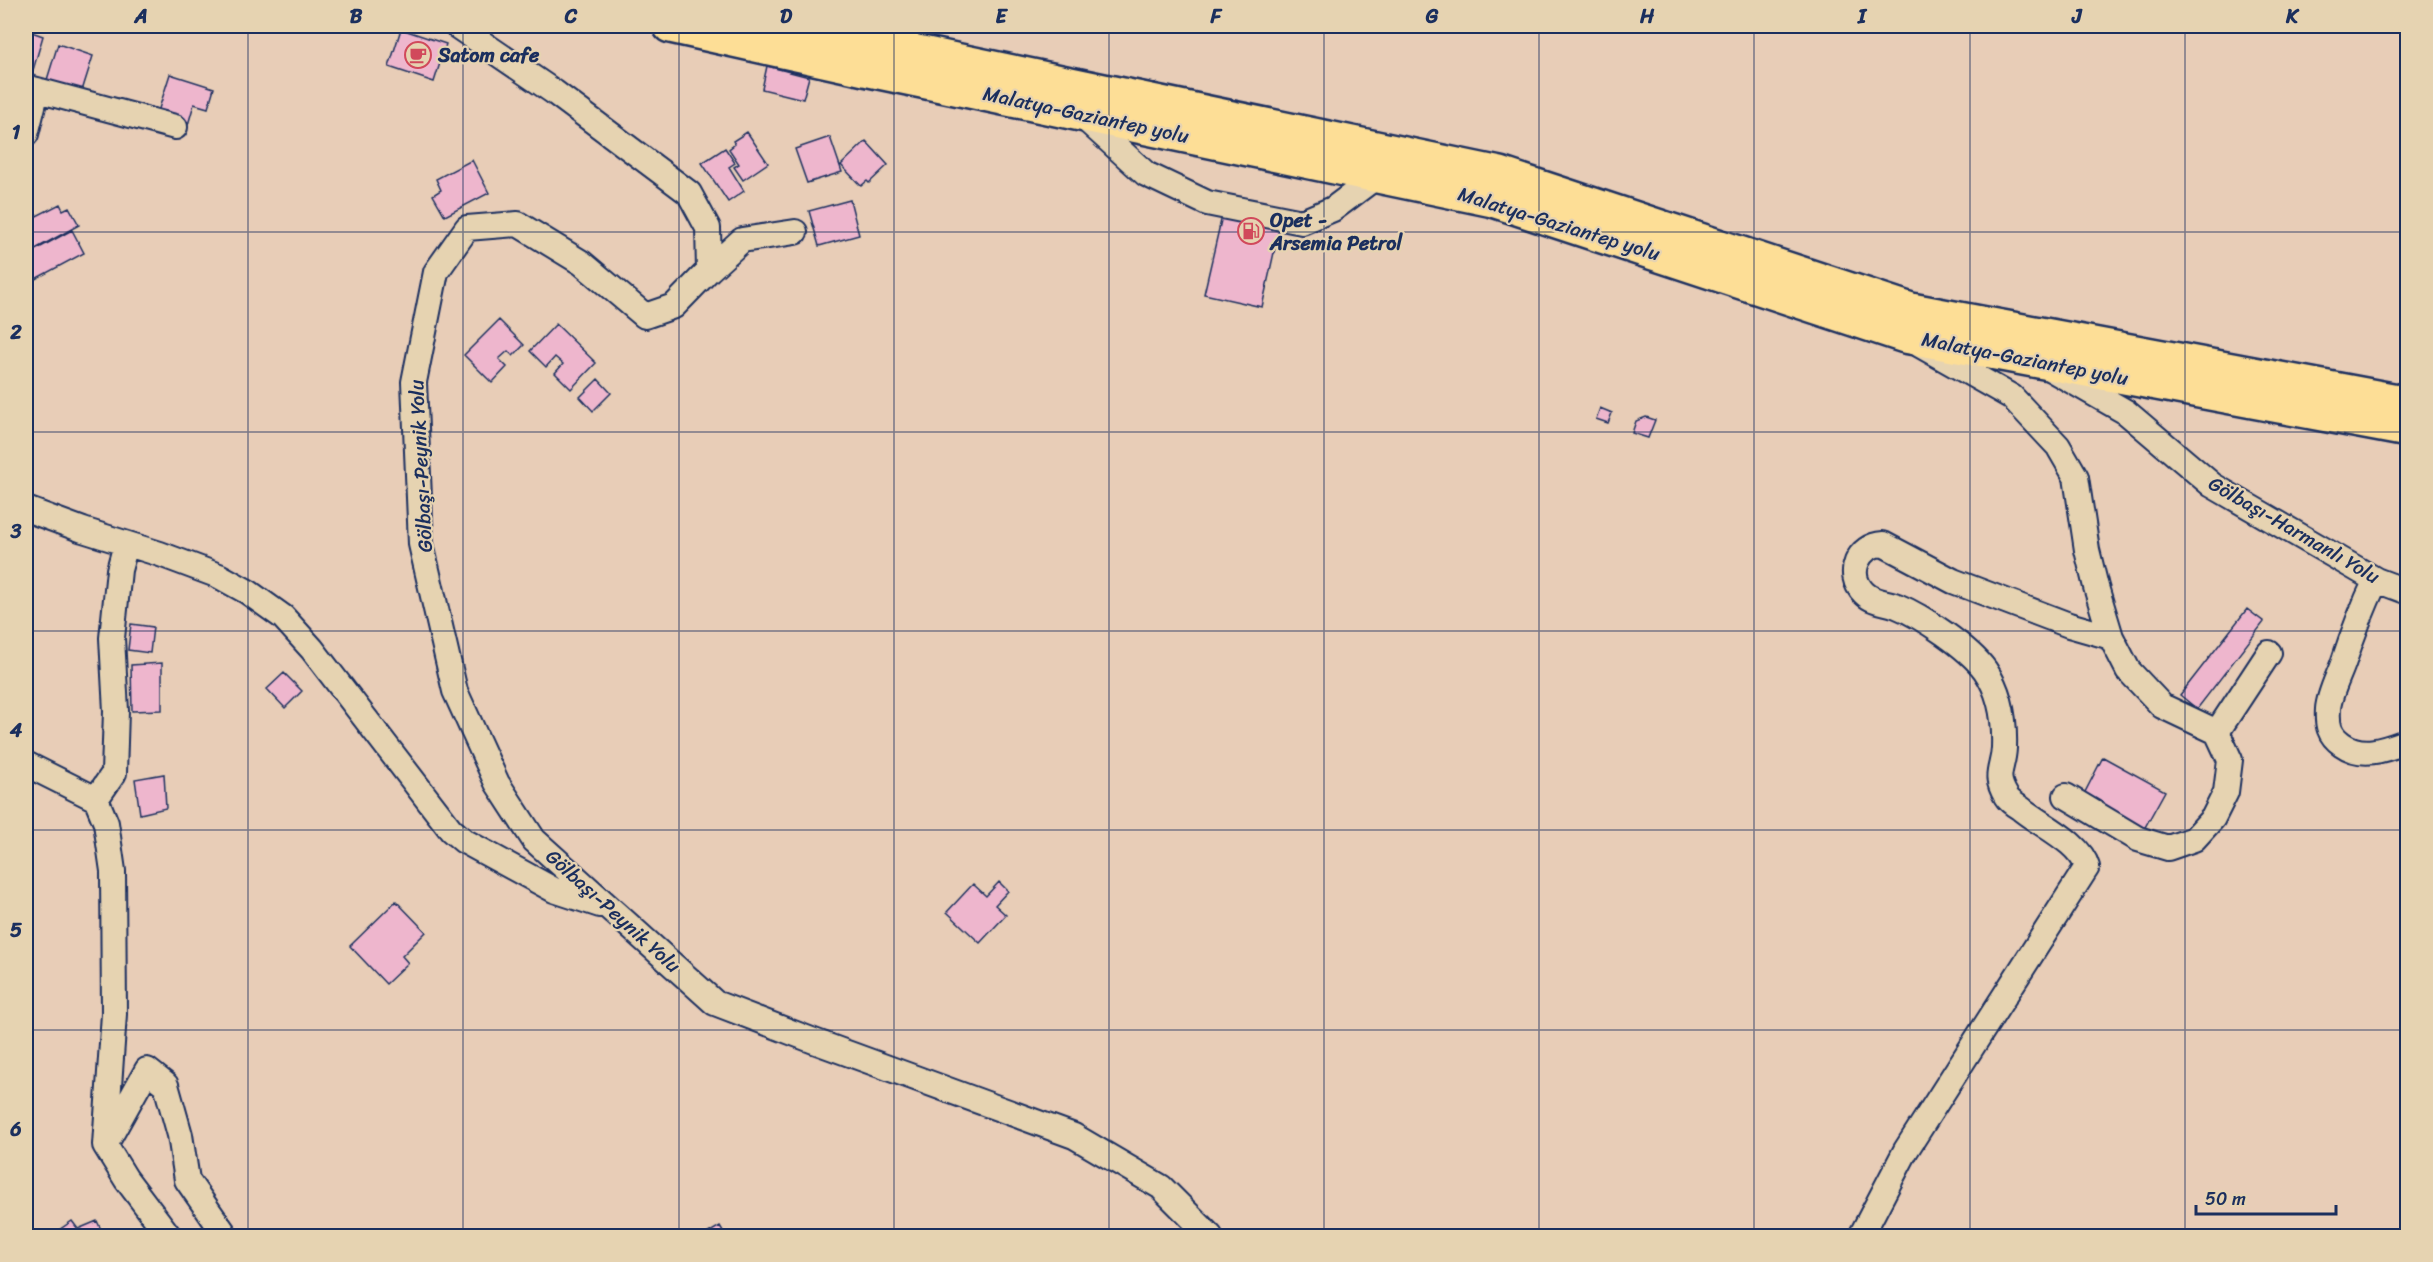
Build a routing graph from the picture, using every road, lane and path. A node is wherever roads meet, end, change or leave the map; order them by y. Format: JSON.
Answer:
{"nodes":[{"id":1,"x":457,"y":26,"type":"edge"},
{"id":2,"x":670,"y":26,"type":"edge"},
{"id":3,"x":793,"y":26,"type":"edge"},
{"id":4,"x":31,"y":88,"type":"edge"},
{"id":5,"x":1080,"y":114,"type":"junction"},
{"id":6,"x":175,"y":127,"type":"dead end"},
{"id":7,"x":26,"y":134,"type":"edge"},
{"id":8,"x":1377,"y":176,"type":"junction"},
{"id":9,"x":795,"y":232,"type":"dead end"},
{"id":10,"x":709,"y":270,"type":"junction"},
{"id":11,"x":1905,"y":336,"type":"junction"},
{"id":12,"x":2036,"y":361,"type":"junction"},
{"id":13,"x":2408,"y":403,"type":"edge"},
{"id":14,"x":2408,"y":430,"type":"edge"},
{"id":15,"x":26,"y":509,"type":"edge"},
{"id":16,"x":126,"y":544,"type":"junction"},
{"id":17,"x":2376,"y":580,"type":"junction"},
{"id":18,"x":2408,"y":592,"type":"edge"},
{"id":19,"x":2111,"y":637,"type":"junction"},
{"id":20,"x":2270,"y":653,"type":"dead end"},
{"id":21,"x":2217,"y":732,"type":"junction"},
{"id":22,"x":2408,"y":741,"type":"edge"},
{"id":23,"x":26,"y":764,"type":"edge"},
{"id":24,"x":2066,"y":796,"type":"dead end"},
{"id":25,"x":96,"y":799,"type":"junction"},
{"id":26,"x":609,"y":908,"type":"junction"},
{"id":27,"x":105,"y":1144,"type":"junction"},
{"id":28,"x":169,"y":1236,"type":"edge"},
{"id":29,"x":226,"y":1236,"type":"edge"},
{"id":30,"x":1210,"y":1236,"type":"edge"},
{"id":31,"x":1861,"y":1236,"type":"edge"}],
"edges":[{"from":1,"to":10,"type":"street"},
{"from":2,"to":5,"type":"highway","name":"Malatya-Gaziantep yolu"},
{"from":3,"to":13,"type":"highway","name":"Malatya-Gaziantep yolu"},
{"from":4,"to":6,"type":"street"},
{"from":4,"to":7,"type":"street"},
{"from":5,"to":8,"type":"highway","name":"Malatya-Gaziantep yolu"},
{"from":5,"to":8,"type":"street"},
{"from":8,"to":11,"type":"highway","name":"Malatya-Gaziantep yolu"},
{"from":9,"to":10,"type":"street"},
{"from":10,"to":26,"type":"street","name":"Gölbaşı-Peynik Yolu"},
{"from":11,"to":12,"type":"highway","name":"Malatya-Gaziantep yolu"},
{"from":11,"to":19,"type":"street"},
{"from":12,"to":14,"type":"highway","name":"Malatya-Gaziantep yolu"},
{"from":12,"to":17,"type":"street","name":"Gölbaşı-Harmanlı Yolu"},
{"from":15,"to":16,"type":"street"},
{"from":16,"to":25,"type":"street"},
{"from":16,"to":26,"type":"street"},
{"from":17,"to":18,"type":"street","name":"Gölbaşı-Harmanlı Yolu"},
{"from":17,"to":22,"type":"street"},
{"from":19,"to":21,"type":"street"},
{"from":19,"to":31,"type":"street"},
{"from":20,"to":21,"type":"street"},
{"from":21,"to":24,"type":"street"},
{"from":23,"to":25,"type":"street"},
{"from":25,"to":27,"type":"street"},
{"from":26,"to":30,"type":"street","name":"Gölbaşı-Peynik Yolu"},
{"from":27,"to":28,"type":"street"},
{"from":27,"to":29,"type":"street"}]}
